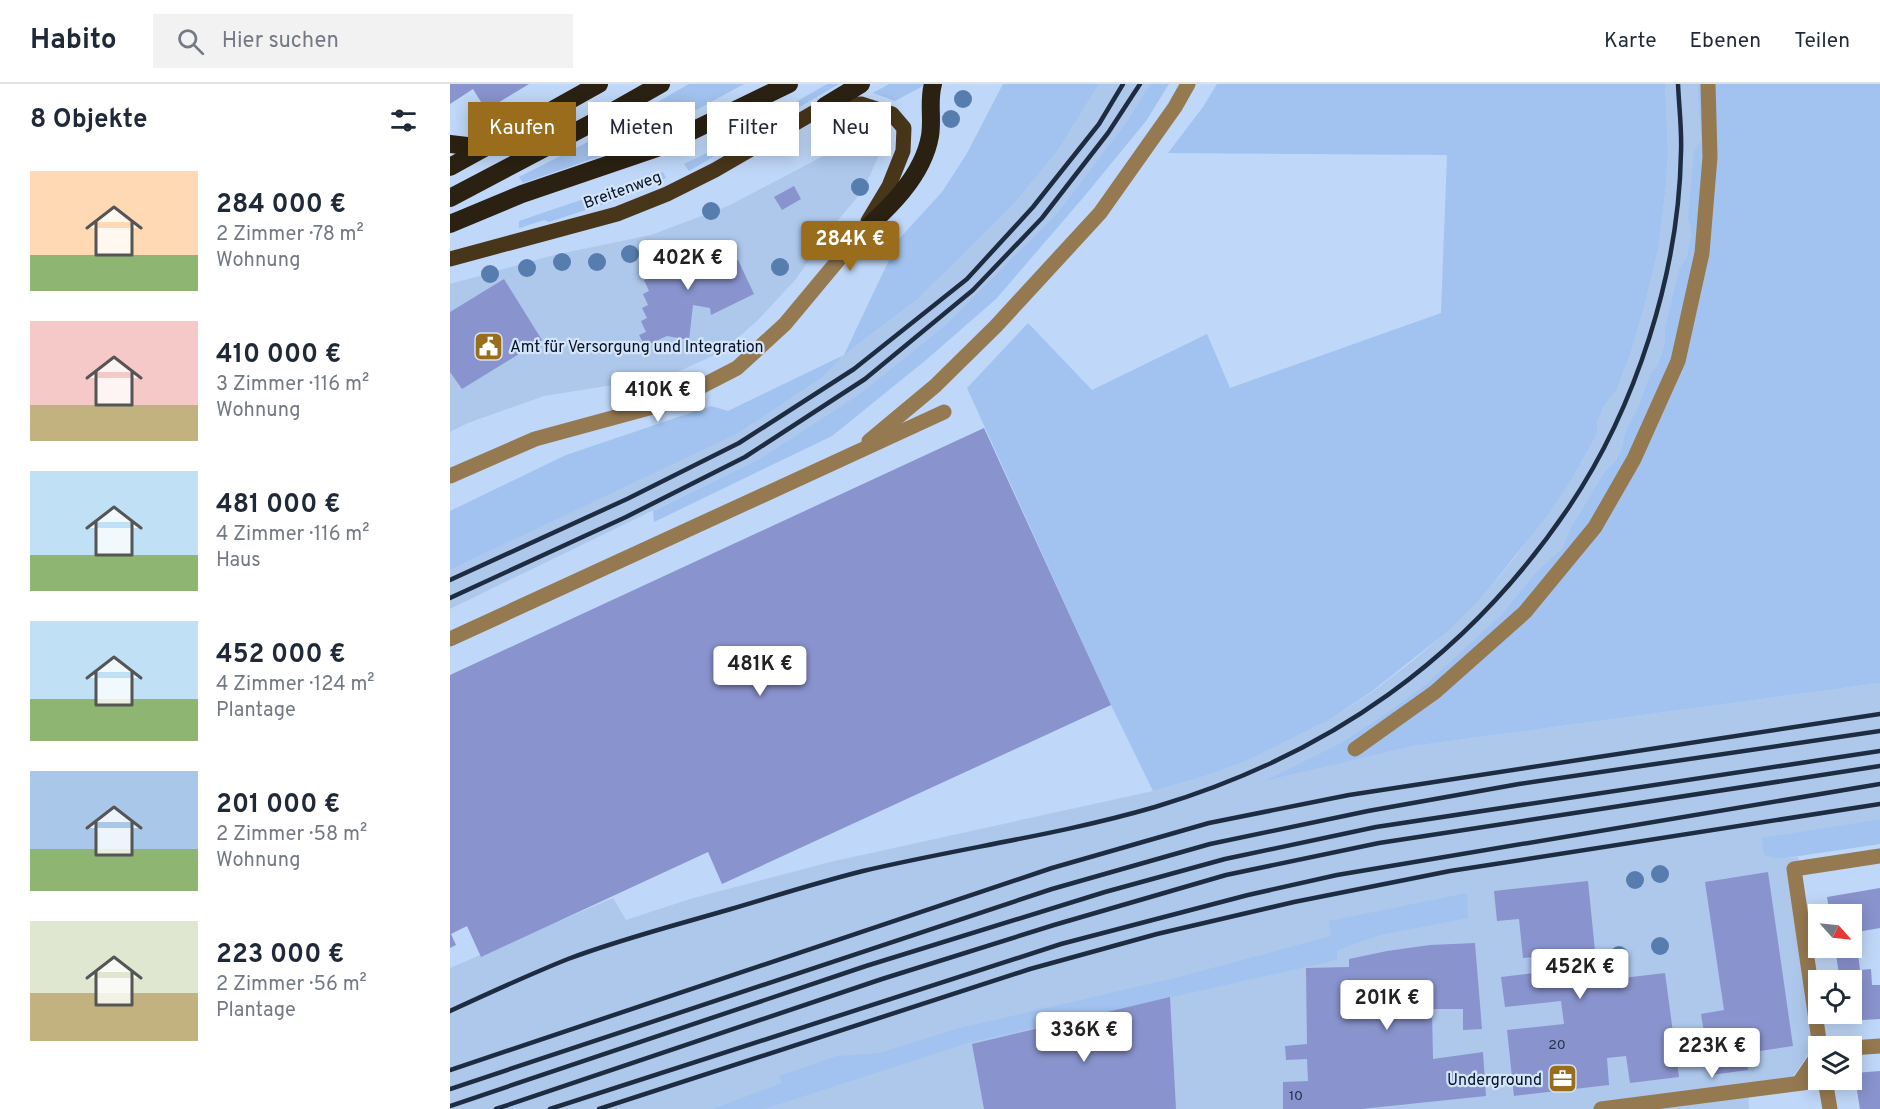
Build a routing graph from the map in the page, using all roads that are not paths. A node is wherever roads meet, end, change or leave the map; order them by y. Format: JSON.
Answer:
{"nodes":[{"id":1,"x":599,"y":84,"type":"edge"},
{"id":2,"x":661,"y":84,"type":"edge"},
{"id":3,"x":789,"y":84,"type":"edge"},
{"id":4,"x":861,"y":84,"type":"edge"},
{"id":5,"x":933,"y":84,"type":"edge"},
{"id":6,"x":1188,"y":84,"type":"edge"},
{"id":7,"x":1707,"y":84,"type":"edge"},
{"id":8,"x":567,"y":102,"type":"edge"},
{"id":9,"x":832,"y":102,"type":"edge"},
{"id":10,"x":811,"y":114,"type":"edge"},
{"id":11,"x":891,"y":114,"type":"edge"},
{"id":12,"x":450,"y":144,"type":"edge"},
{"id":13,"x":468,"y":146,"type":"edge"},
{"id":14,"x":470,"y":156,"type":"edge"},
{"id":15,"x":450,"y":167,"type":"edge"},
{"id":16,"x":450,"y":198,"type":"edge"},
{"id":17,"x":450,"y":224,"type":"edge"},
{"id":18,"x":860,"y":234,"type":"junction"},
{"id":19,"x":450,"y":259,"type":"edge"},
{"id":20,"x":944,"y":412,"type":"dead end"},
{"id":21,"x":852,"y":454,"type":"junction"},
{"id":22,"x":450,"y":476,"type":"edge"},
{"id":23,"x":450,"y":639,"type":"edge"},
{"id":24,"x":1355,"y":749,"type":"dead end"},
{"id":25,"x":1880,"y":856,"type":"edge"},
{"id":26,"x":1819,"y":1036,"type":"edge"},
{"id":27,"x":1880,"y":1046,"type":"edge"},
{"id":28,"x":1862,"y":1047,"type":"edge"},
{"id":29,"x":1808,"y":1070,"type":"edge"},
{"id":30,"x":1808,"y":1082,"type":"edge"},
{"id":31,"x":1799,"y":1083,"type":"junction"},
{"id":32,"x":1827,"y":1090,"type":"edge"},
{"id":33,"x":1601,"y":1109,"type":"edge"},
{"id":34,"x":1830,"y":1109,"type":"edge"}],
"edges":[{"from":1,"to":8,"type":"highway"},
{"from":2,"to":16,"type":"highway"},
{"from":3,"to":17,"type":"highway"},
{"from":4,"to":9,"type":"highway"},
{"from":5,"to":18,"type":"highway"},
{"from":6,"to":21,"type":"street"},
{"from":7,"to":24,"type":"street"},
{"from":10,"to":19,"type":"main road","name":"Breitenweg"},
{"from":11,"to":18,"type":"main road"},
{"from":12,"to":13,"type":"highway"},
{"from":14,"to":15,"type":"highway"},
{"from":18,"to":22,"type":"street"},
{"from":20,"to":21,"type":"street"},
{"from":21,"to":23,"type":"street"},
{"from":25,"to":26,"type":"street"},
{"from":27,"to":28,"type":"street"},
{"from":29,"to":31,"type":"street"},
{"from":30,"to":31,"type":"street"},
{"from":31,"to":33,"type":"street"},
{"from":32,"to":34,"type":"street"}]}
